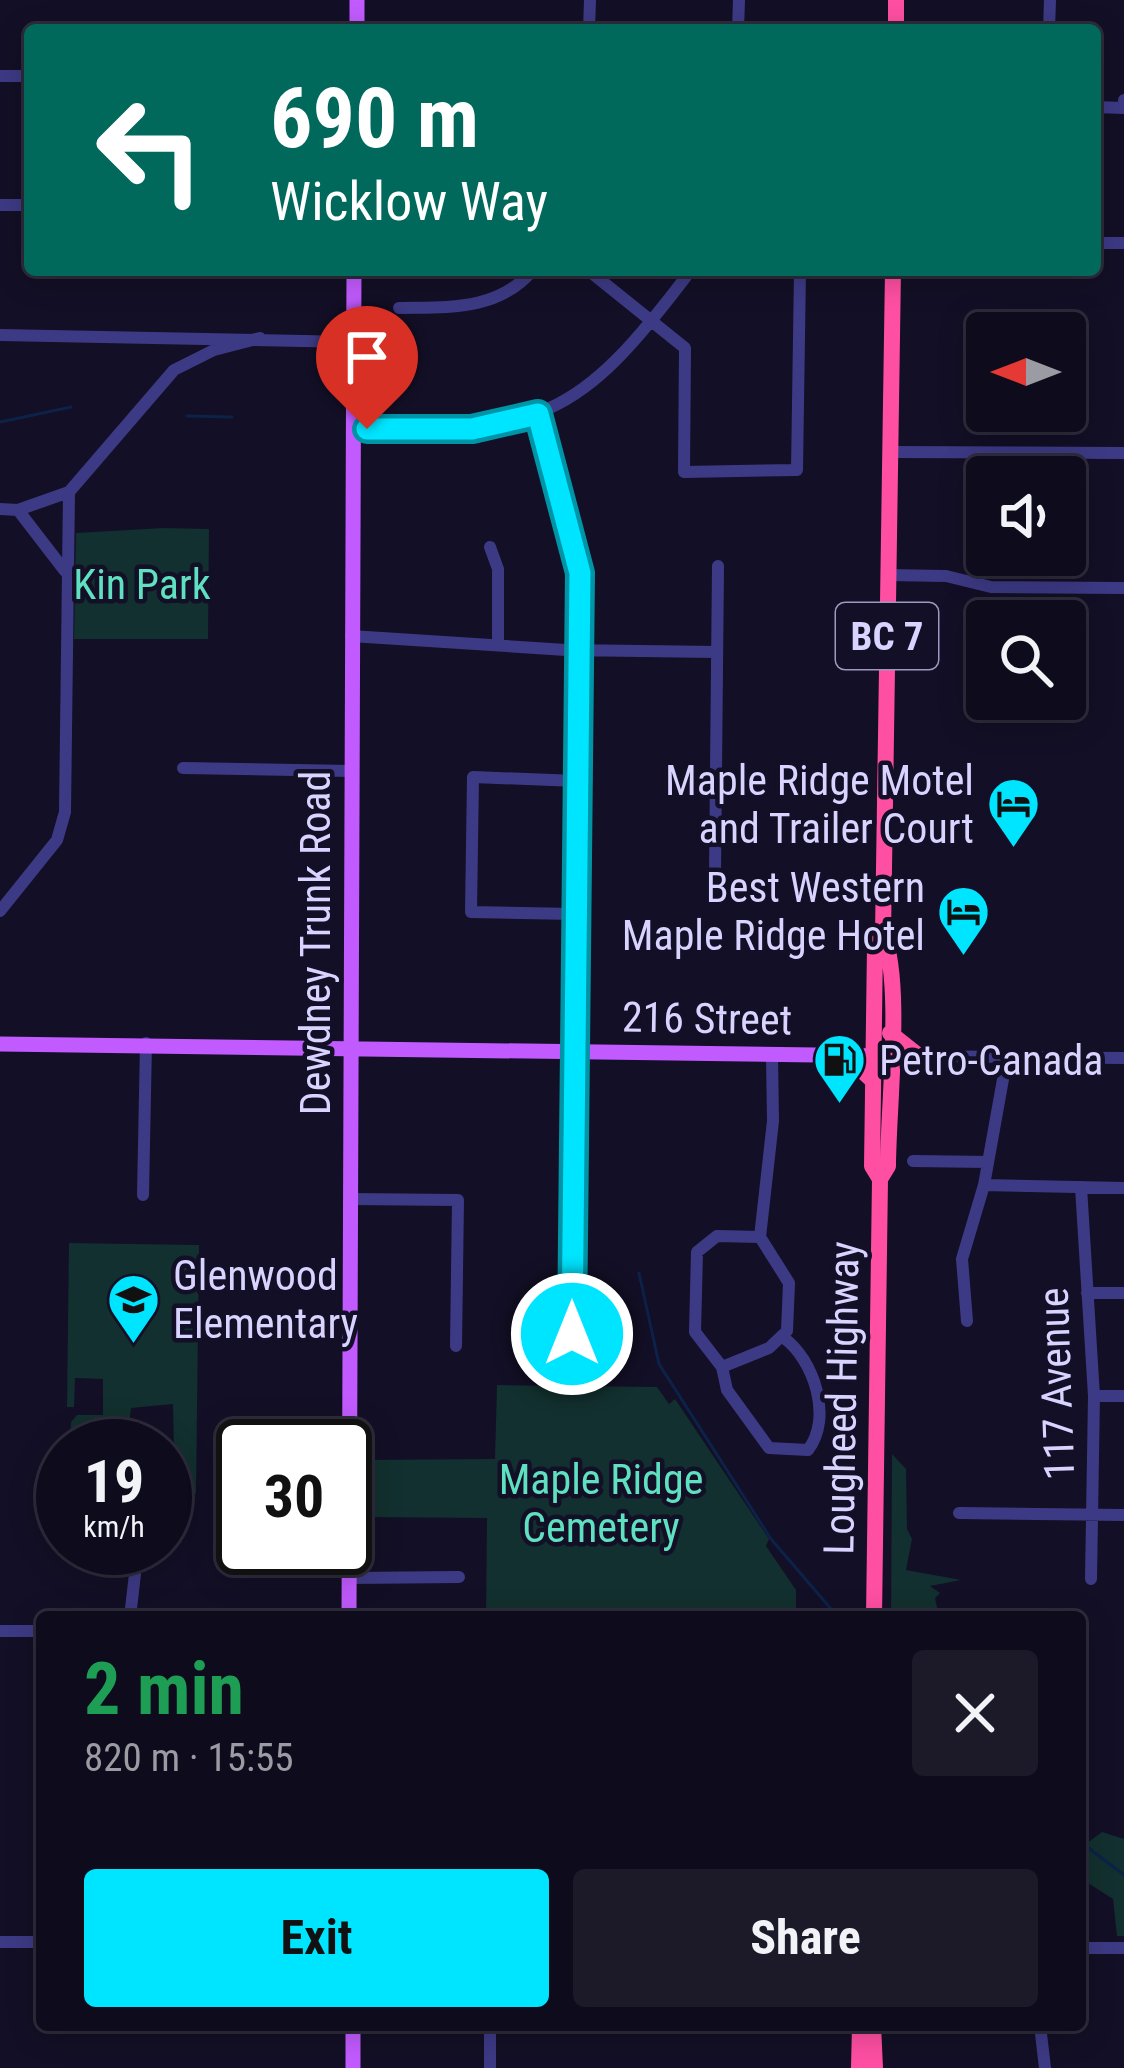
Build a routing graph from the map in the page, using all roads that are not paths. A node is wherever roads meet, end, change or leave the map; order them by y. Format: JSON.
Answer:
{"nodes":[{"id":1,"x":1124,"y":100,"type":"edge"},
{"id":2,"x":1101,"y":107,"type":"edge"},
{"id":3,"x":354,"y":276,"type":"edge"},
{"id":4,"x":526,"y":276,"type":"edge"},
{"id":5,"x":597,"y":276,"type":"edge"},
{"id":6,"x":686,"y":276,"type":"edge"},
{"id":7,"x":800,"y":276,"type":"edge"},
{"id":8,"x":893,"y":276,"type":"edge"},
{"id":9,"x":399,"y":308,"type":"dead end"},
{"id":10,"x":653,"y":320,"type":"junction"},
{"id":11,"x":0,"y":335,"type":"edge"},
{"id":12,"x":260,"y":338,"type":"junction"},
{"id":13,"x":353,"y":342,"type":"junction"},
{"id":14,"x":538,"y":414,"type":"junction"},
{"id":15,"x":353,"y":429,"type":"junction"},
{"id":16,"x":890,"y":452,"type":"junction"},
{"id":17,"x":1124,"y":453,"type":"edge"},
{"id":18,"x":69,"y":492,"type":"junction"},
{"id":19,"x":0,"y":509,"type":"edge"},
{"id":20,"x":18,"y":510,"type":"junction"},
{"id":21,"x":490,"y":547,"type":"dead end"},
{"id":22,"x":718,"y":566,"type":"dead end"},
{"id":23,"x":66,"y":571,"type":"junction"},
{"id":24,"x":888,"y":574,"type":"junction"},
{"id":25,"x":1124,"y":588,"type":"edge"},
{"id":26,"x":351,"y":636,"type":"junction"},
{"id":27,"x":498,"y":643,"type":"junction"},
{"id":28,"x":579,"y":650,"type":"junction"},
{"id":29,"x":717,"y":652,"type":"junction"},
{"id":30,"x":183,"y":768,"type":"dead end"},
{"id":31,"x":351,"y":771,"type":"junction"},
{"id":32,"x":578,"y":781,"type":"junction"},
{"id":33,"x":715,"y":875,"type":"dead end"},
{"id":34,"x":0,"y":911,"type":"edge"},
{"id":35,"x":575,"y":914,"type":"junction"},
{"id":36,"x":883,"y":934,"type":"junction"},
{"id":37,"x":890,"y":1033,"type":"junction"},
{"id":38,"x":0,"y":1043,"type":"edge"},
{"id":39,"x":146,"y":1043,"type":"junction"},
{"id":40,"x":351,"y":1046,"type":"junction"},
{"id":41,"x":573,"y":1051,"type":"junction"},
{"id":42,"x":772,"y":1055,"type":"junction"},
{"id":43,"x":845,"y":1055,"type":"junction"},
{"id":44,"x":881,"y":1056,"type":"junction"},
{"id":45,"x":919,"y":1056,"type":"junction"},
{"id":46,"x":1007,"y":1057,"type":"junction"},
{"id":47,"x":1124,"y":1058,"type":"edge"},
{"id":48,"x":873,"y":1081,"type":"junction"},
{"id":49,"x":913,"y":1161,"type":"dead end"},
{"id":50,"x":988,"y":1162,"type":"junction"},
{"id":51,"x":880,"y":1179,"type":"junction"},
{"id":52,"x":984,"y":1185,"type":"junction"},
{"id":53,"x":1081,"y":1187,"type":"junction"},
{"id":54,"x":1124,"y":1188,"type":"edge"},
{"id":55,"x":143,"y":1196,"type":"dead end"},
{"id":56,"x":350,"y":1199,"type":"junction"},
{"id":57,"x":760,"y":1237,"type":"junction"},
{"id":58,"x":1087,"y":1293,"type":"junction"},
{"id":59,"x":1124,"y":1293,"type":"edge"},
{"id":60,"x":967,"y":1321,"type":"dead end"},
{"id":61,"x":572,"y":1334,"type":"dead end"},
{"id":62,"x":784,"y":1338,"type":"junction"},
{"id":63,"x":456,"y":1346,"type":"dead end"},
{"id":64,"x":722,"y":1367,"type":"junction"},
{"id":65,"x":1094,"y":1396,"type":"junction"},
{"id":66,"x":1124,"y":1396,"type":"edge"},
{"id":67,"x":959,"y":1513,"type":"dead end"},
{"id":68,"x":1092,"y":1515,"type":"junction"},
{"id":69,"x":1124,"y":1515,"type":"edge"},
{"id":70,"x":135,"y":1575,"type":"edge"},
{"id":71,"x":348,"y":1577,"type":"junction"},
{"id":72,"x":459,"y":1577,"type":"dead end"},
{"id":73,"x":1091,"y":1579,"type":"dead end"},
{"id":74,"x":131,"y":1611,"type":"edge"},
{"id":75,"x":349,"y":1611,"type":"edge"},
{"id":76,"x":874,"y":1611,"type":"edge"},
{"id":77,"x":0,"y":1630,"type":"edge"},
{"id":78,"x":36,"y":1631,"type":"edge"},
{"id":79,"x":0,"y":1942,"type":"edge"},
{"id":80,"x":36,"y":1942,"type":"edge"},
{"id":81,"x":1086,"y":1948,"type":"edge"},
{"id":82,"x":1124,"y":1948,"type":"edge"},
{"id":83,"x":353,"y":2031,"type":"edge"},
{"id":84,"x":490,"y":2031,"type":"edge"},
{"id":85,"x":860,"y":2031,"type":"edge"},
{"id":86,"x":874,"y":2031,"type":"edge"},
{"id":87,"x":1041,"y":2031,"type":"edge"},
{"id":88,"x":353,"y":2068,"type":"edge"},
{"id":89,"x":490,"y":2068,"type":"edge"},
{"id":90,"x":859,"y":2068,"type":"edge"},
{"id":91,"x":875,"y":2068,"type":"edge"},
{"id":92,"x":1045,"y":2068,"type":"edge"}],
"edges":[{"from":1,"to":2,"type":"street"},
{"from":3,"to":13,"type":"main road","name":"Dewdney Trunk Road"},
{"from":4,"to":9,"type":"street"},
{"from":5,"to":10,"type":"street"},
{"from":6,"to":10,"type":"street"},
{"from":7,"to":10,"type":"street"},
{"from":8,"to":16,"type":"highway","name":"Lougheed Highway","number":"BC 7"},
{"from":10,"to":14,"type":"street"},
{"from":11,"to":12,"type":"street"},
{"from":12,"to":13,"type":"street"},
{"from":12,"to":18,"type":"street"},
{"from":13,"to":15,"type":"main road","name":"Dewdney Trunk Road"},
{"from":14,"to":15,"type":"street"},
{"from":14,"to":28,"type":"street"},
{"from":15,"to":26,"type":"main road","name":"Dewdney Trunk Road"},
{"from":16,"to":17,"type":"street"},
{"from":16,"to":24,"type":"highway","name":"Lougheed Highway","number":"BC 7"},
{"from":18,"to":20,"type":"street"},
{"from":18,"to":23,"type":"street"},
{"from":19,"to":20,"type":"street"},
{"from":20,"to":23,"type":"street"},
{"from":21,"to":27,"type":"street"},
{"from":22,"to":29,"type":"street"},
{"from":23,"to":34,"type":"street"},
{"from":24,"to":25,"type":"street"},
{"from":24,"to":36,"type":"highway","name":"Lougheed Highway","number":"BC 7"},
{"from":26,"to":27,"type":"street"},
{"from":26,"to":31,"type":"main road","name":"Dewdney Trunk Road"},
{"from":27,"to":28,"type":"street"},
{"from":28,"to":29,"type":"street"},
{"from":28,"to":32,"type":"street"},
{"from":29,"to":33,"type":"street"},
{"from":30,"to":31,"type":"street"},
{"from":31,"to":40,"type":"main road","name":"Dewdney Trunk Road"},
{"from":32,"to":35,"type":"street"},
{"from":32,"to":35,"type":"street"},
{"from":35,"to":41,"type":"street"},
{"from":36,"to":37,"type":"highway","name":"Lougheed Highway","number":"BC 7"},
{"from":36,"to":44,"type":"highway","name":"Lougheed Highway","number":"BC 7"},
{"from":37,"to":44,"type":"highway","name":"Lougheed Highway","number":"BC 7"},
{"from":37,"to":45,"type":"highway"},
{"from":38,"to":39,"type":"main road","name":"216 Street"},
{"from":39,"to":40,"type":"main road","name":"216 Street"},
{"from":39,"to":55,"type":"street"},
{"from":40,"to":41,"type":"main road","name":"216 Street"},
{"from":40,"to":56,"type":"main road","name":"Dewdney Trunk Road"},
{"from":41,"to":42,"type":"main road","name":"216 Street"},
{"from":41,"to":61,"type":"street"},
{"from":42,"to":43,"type":"main road","name":"216 Street"},
{"from":42,"to":57,"type":"street"},
{"from":43,"to":44,"type":"main road","name":"216 Street"},
{"from":43,"to":48,"type":"highway"},
{"from":44,"to":45,"type":"street","name":"216 Street"},
{"from":44,"to":48,"type":"highway","name":"Lougheed Highway","number":"BC 7"},
{"from":44,"to":51,"type":"highway","name":"Lougheed Highway","number":"BC 7"},
{"from":45,"to":46,"type":"street","name":"216 Street"},
{"from":46,"to":47,"type":"street","name":"216 Street"},
{"from":46,"to":50,"type":"street"},
{"from":48,"to":51,"type":"highway","name":"Lougheed Highway","number":"BC 7"},
{"from":49,"to":50,"type":"street"},
{"from":50,"to":52,"type":"street"},
{"from":51,"to":76,"type":"highway","name":"Lougheed Highway","number":"BC 7"},
{"from":52,"to":53,"type":"street"},
{"from":52,"to":60,"type":"street"},
{"from":53,"to":54,"type":"street"},
{"from":53,"to":58,"type":"street","name":"117 Avenue"},
{"from":56,"to":63,"type":"street"},
{"from":56,"to":71,"type":"main road","name":"Dewdney Trunk Road"},
{"from":57,"to":62,"type":"street"},
{"from":57,"to":64,"type":"street"},
{"from":58,"to":59,"type":"street"},
{"from":58,"to":65,"type":"street","name":"117 Avenue"},
{"from":62,"to":64,"type":"street"},
{"from":62,"to":64,"type":"street"},
{"from":65,"to":66,"type":"street"},
{"from":65,"to":68,"type":"street","name":"117 Avenue"},
{"from":67,"to":68,"type":"street"},
{"from":68,"to":69,"type":"street"},
{"from":68,"to":73,"type":"street","name":"117 Avenue"},
{"from":70,"to":74,"type":"street"},
{"from":71,"to":72,"type":"street"},
{"from":71,"to":75,"type":"main road","name":"Dewdney Trunk Road"},
{"from":77,"to":78,"type":"street"},
{"from":79,"to":80,"type":"street"},
{"from":81,"to":82,"type":"street"},
{"from":83,"to":88,"type":"main road"},
{"from":84,"to":89,"type":"street"},
{"from":85,"to":90,"type":"highway"},
{"from":86,"to":91,"type":"highway"},
{"from":87,"to":92,"type":"street"}]}
